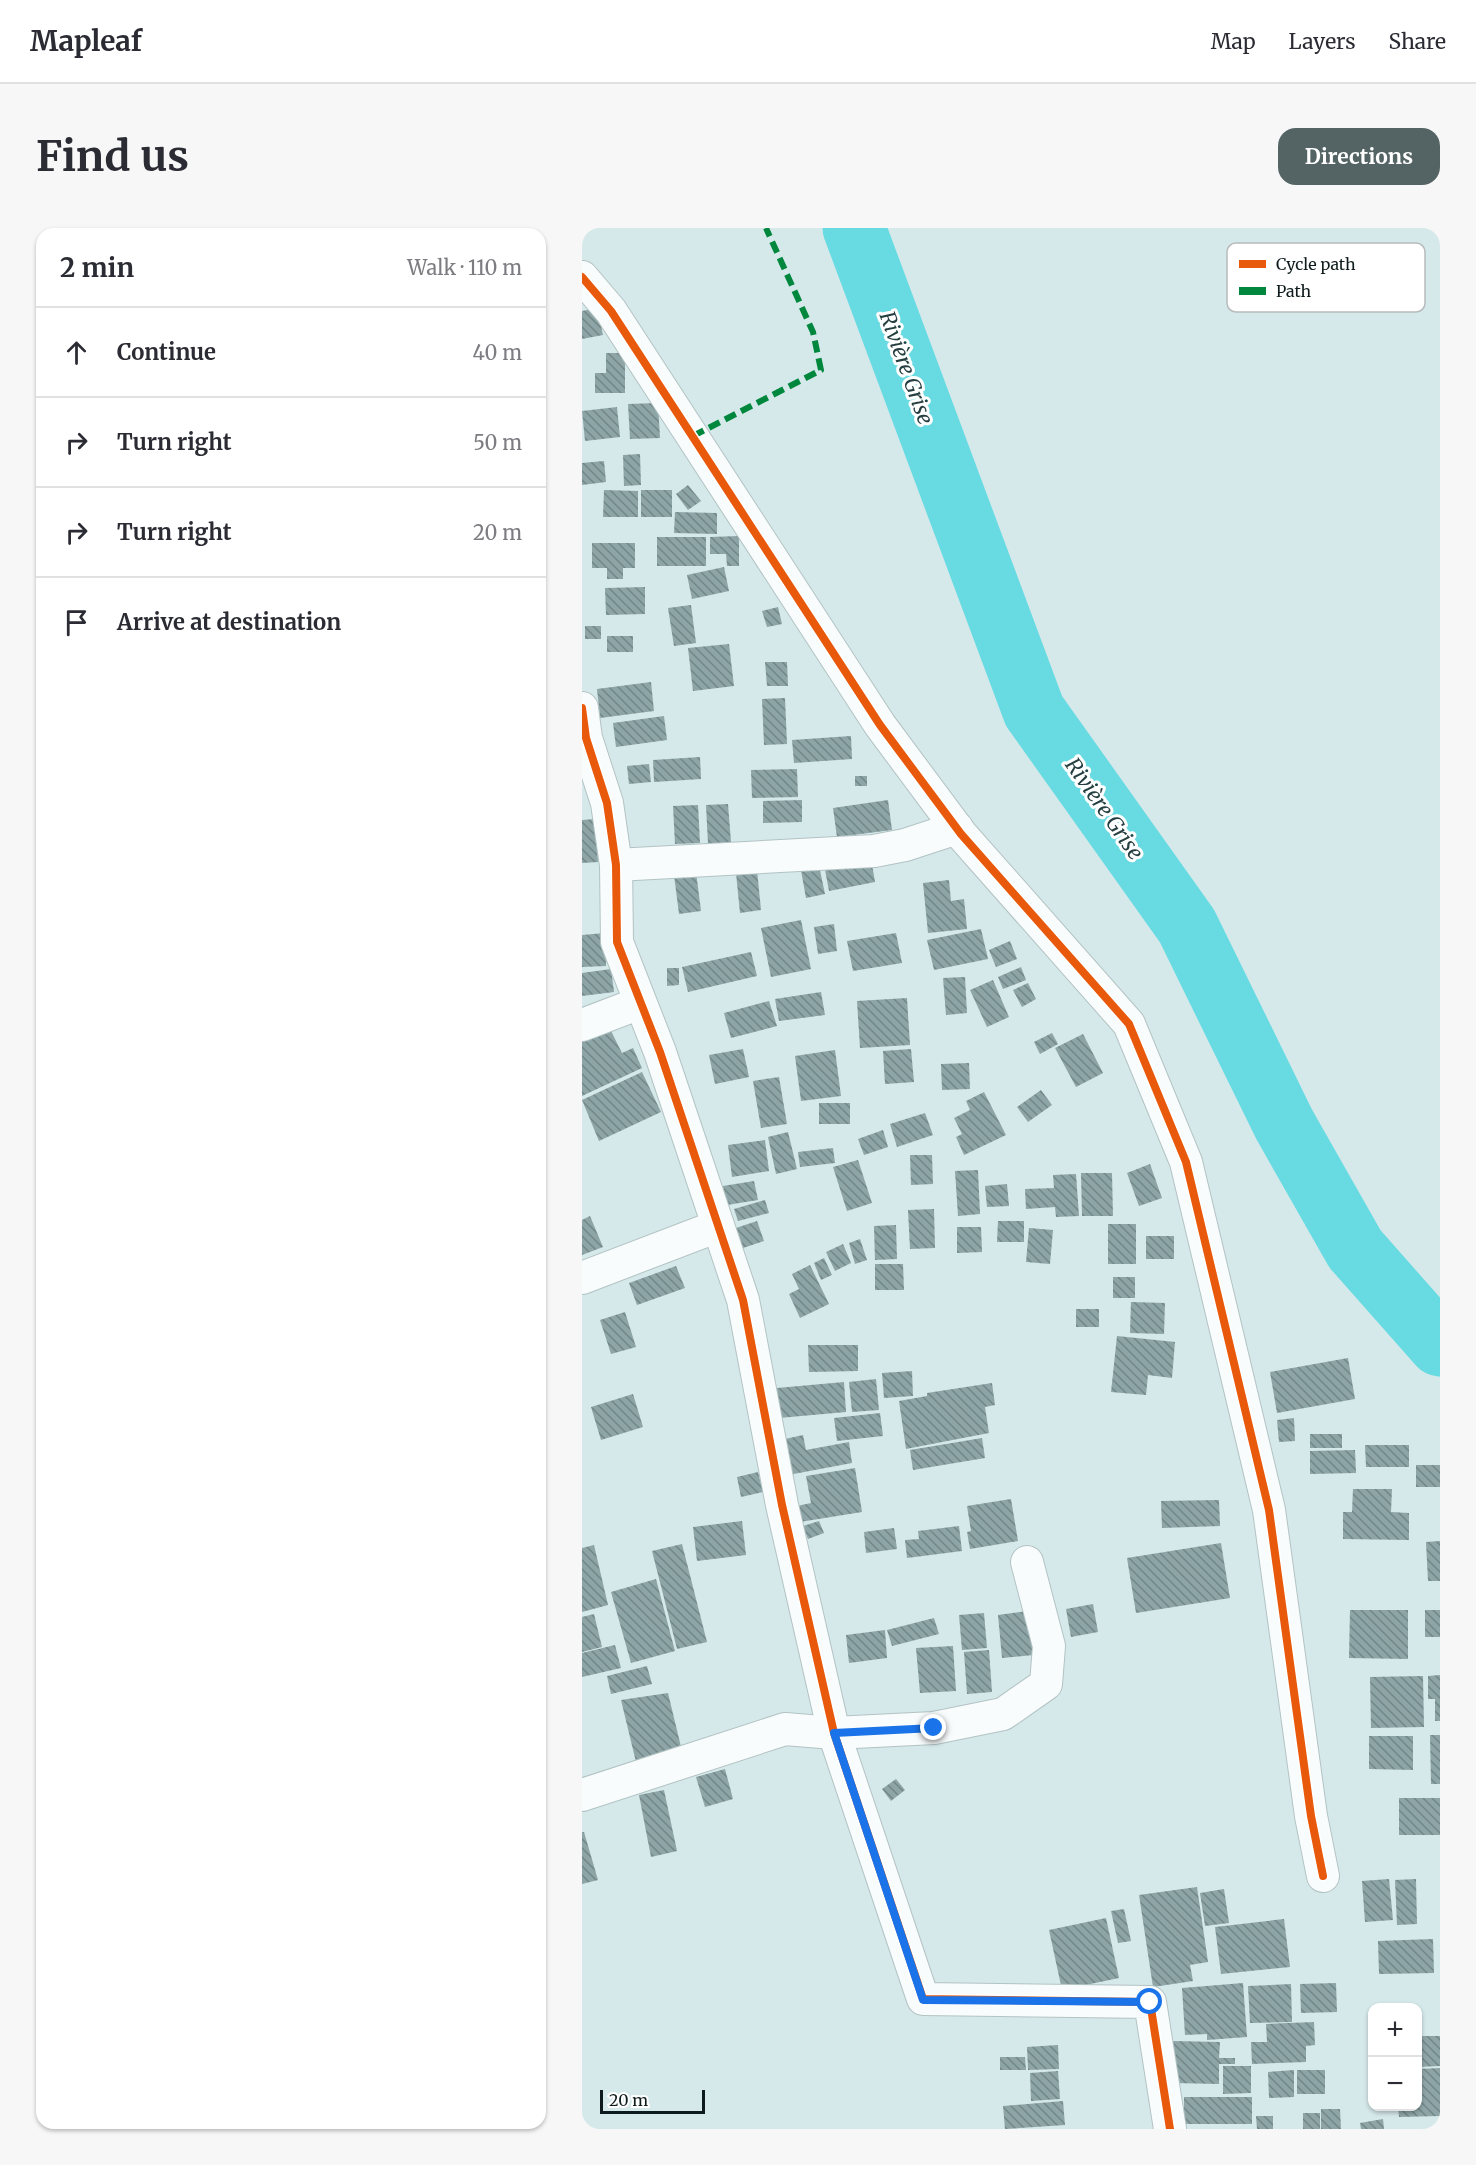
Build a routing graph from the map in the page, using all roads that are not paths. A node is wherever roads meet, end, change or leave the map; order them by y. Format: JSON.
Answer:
{"nodes":[{"id":1,"x":582,"y":277,"type":"edge"},
{"id":2,"x":583,"y":728,"type":"edge"},
{"id":3,"x":957,"y":828,"type":"junction"},
{"id":4,"x":616,"y":865,"type":"junction"},
{"id":5,"x":640,"y":1004,"type":"junction"},
{"id":6,"x":582,"y":1025,"type":"edge"},
{"id":7,"x":718,"y":1226,"type":"junction"},
{"id":8,"x":582,"y":1278,"type":"edge"},
{"id":9,"x":1027,"y":1562,"type":"dead end"},
{"id":10,"x":834,"y":1733,"type":"junction"},
{"id":11,"x":582,"y":1795,"type":"edge"},
{"id":12,"x":1323,"y":1876,"type":"dead end"},
{"id":13,"x":1170,"y":2129,"type":"edge"}],
"edges":[{"from":1,"to":3,"type":"street"},
{"from":2,"to":4,"type":"street"},
{"from":3,"to":4,"type":"street"},
{"from":3,"to":12,"type":"street"},
{"from":4,"to":5,"type":"street"},
{"from":5,"to":6,"type":"street"},
{"from":5,"to":7,"type":"street"},
{"from":7,"to":8,"type":"street"},
{"from":7,"to":10,"type":"street"},
{"from":9,"to":10,"type":"street"},
{"from":10,"to":11,"type":"street"},
{"from":10,"to":13,"type":"street"}]}
